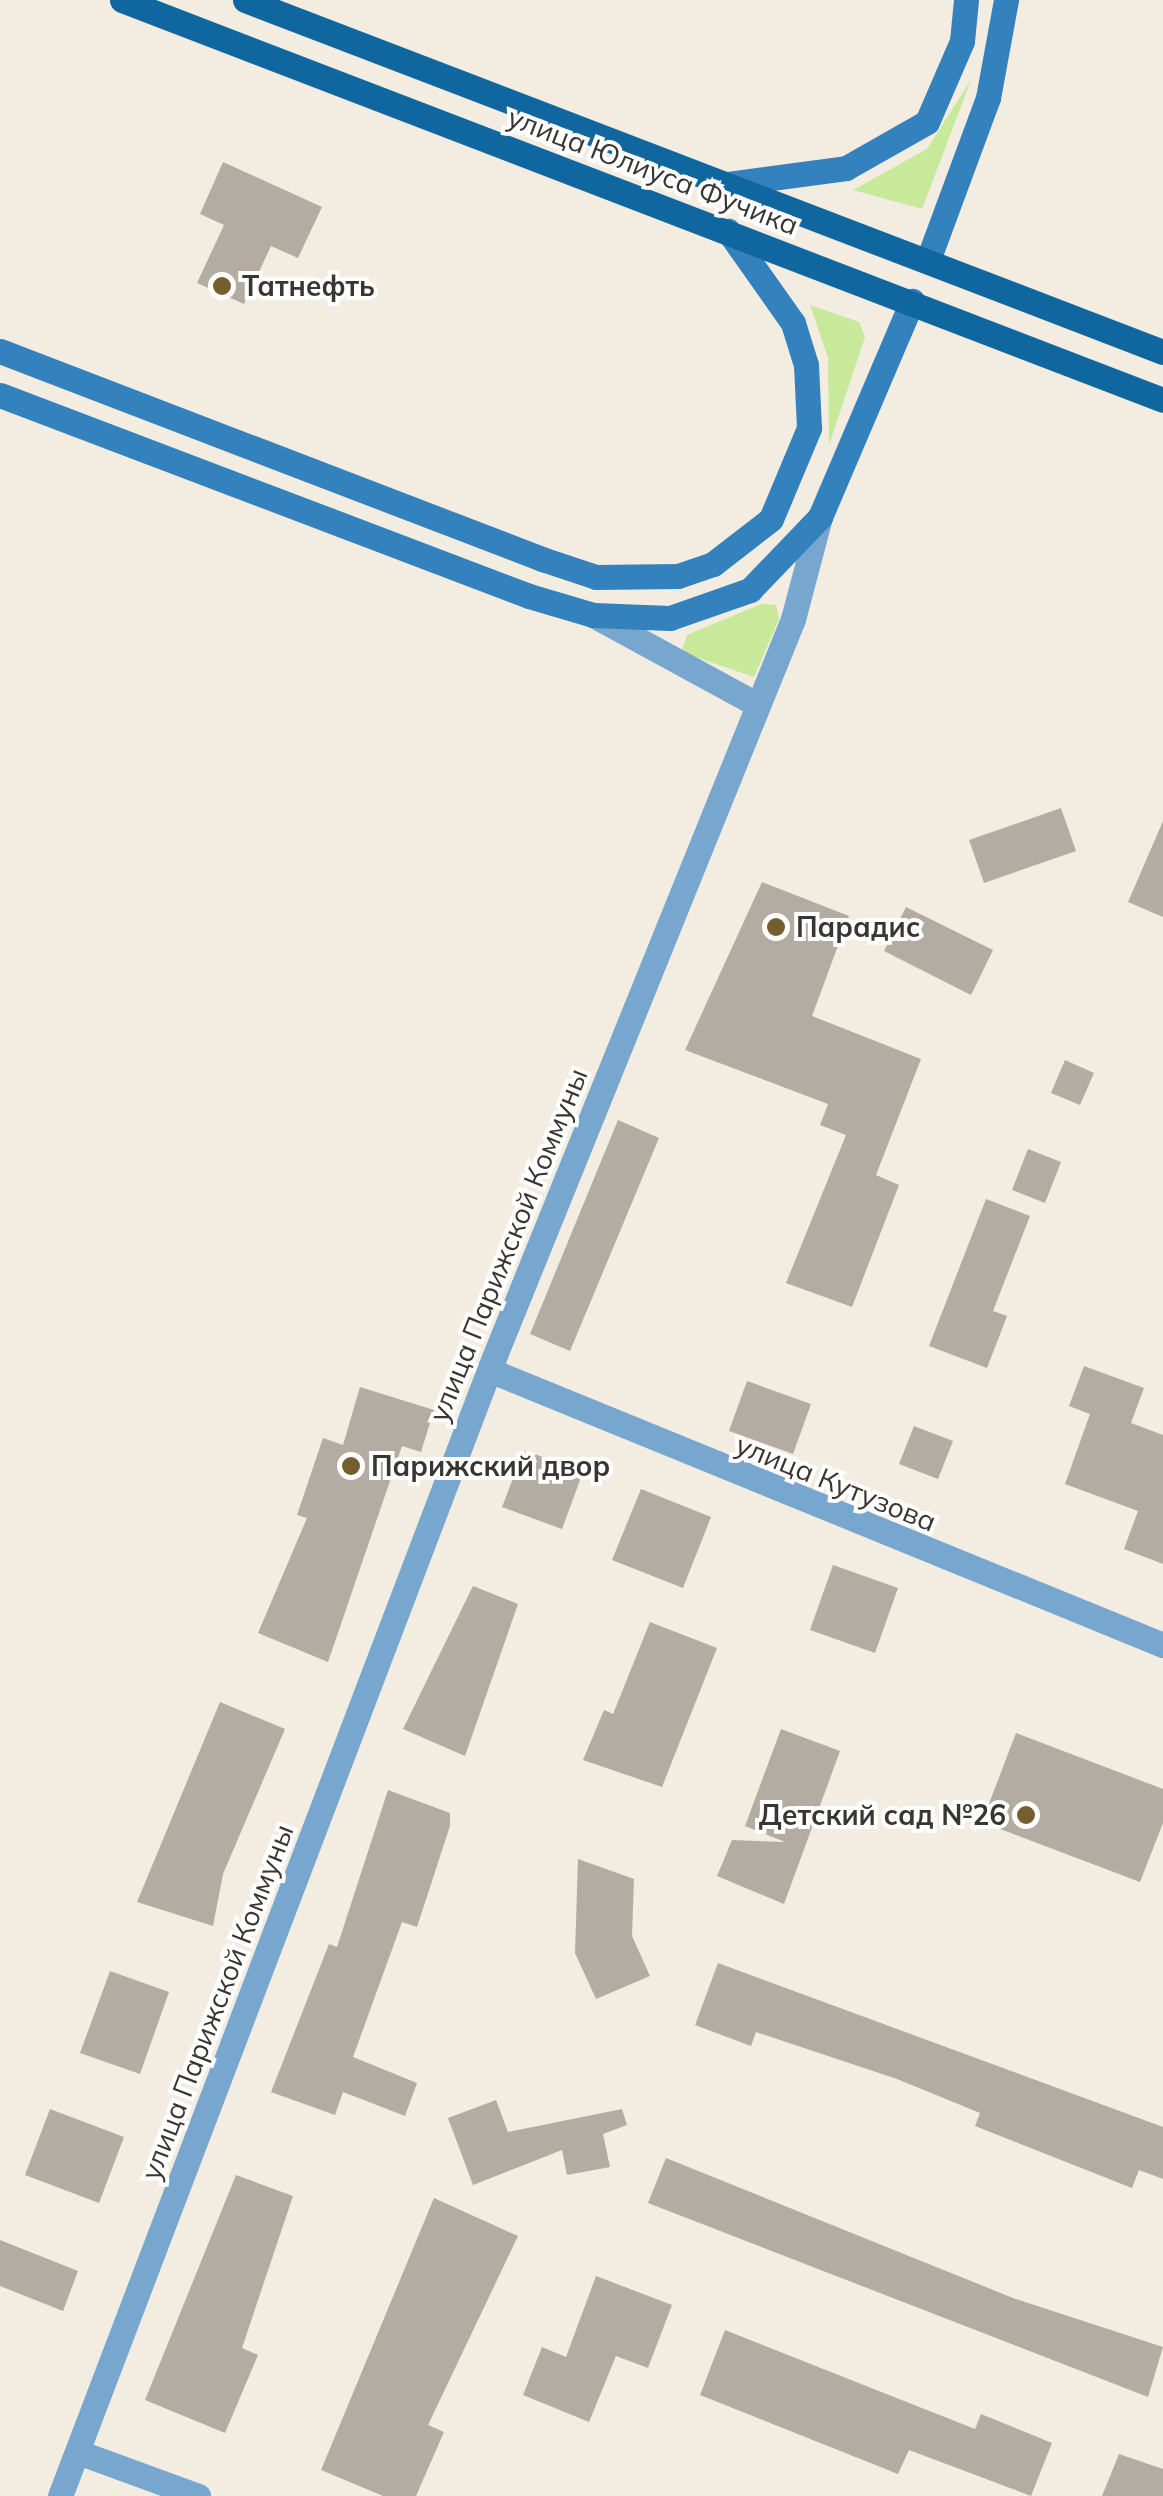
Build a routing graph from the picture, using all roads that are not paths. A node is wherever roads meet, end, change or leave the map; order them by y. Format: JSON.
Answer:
{"nodes":[{"id":1,"x":122,"y":0,"type":"edge"},
{"id":2,"x":245,"y":0,"type":"edge"},
{"id":3,"x":966,"y":0,"type":"edge"},
{"id":4,"x":1006,"y":0,"type":"edge"},
{"id":5,"x":728,"y":184,"type":"junction"},
{"id":6,"x":728,"y":231,"type":"junction"},
{"id":7,"x":928,"y":260,"type":"junction"},
{"id":8,"x":912,"y":301,"type":"junction"},
{"id":9,"x":0,"y":351,"type":"edge"},
{"id":10,"x":1163,"y":352,"type":"edge"},
{"id":11,"x":0,"y":395,"type":"edge"},
{"id":12,"x":1163,"y":400,"type":"edge"},
{"id":13,"x":820,"y":516,"type":"junction"},
{"id":14,"x":594,"y":614,"type":"junction"},
{"id":15,"x":758,"y":705,"type":"junction"},
{"id":16,"x":489,"y":1370,"type":"junction"},
{"id":17,"x":1163,"y":1645,"type":"edge"},
{"id":18,"x":78,"y":2452,"type":"junction"},
{"id":19,"x":60,"y":2496,"type":"edge"},
{"id":20,"x":198,"y":2496,"type":"edge"}],
"edges":[{"from":1,"to":6,"type":"main road","name":"улица Юлиуса Фучика"},
{"from":2,"to":5,"type":"main road","name":"улица Юлиуса Фучика"},
{"from":3,"to":5,"type":"main road"},
{"from":4,"to":7,"type":"main road"},
{"from":5,"to":7,"type":"main road","name":"улица Юлиуса Фучика"},
{"from":6,"to":8,"type":"main road","name":"улица Юлиуса Фучика"},
{"from":6,"to":9,"type":"main road"},
{"from":7,"to":10,"type":"main road","name":"улица Юлиуса Фучика"},
{"from":8,"to":12,"type":"main road","name":"улица Юлиуса Фучика"},
{"from":8,"to":13,"type":"main road","name":"улица Парижской Коммуны"},
{"from":11,"to":14,"type":"main road"},
{"from":13,"to":14,"type":"main road"},
{"from":13,"to":15,"type":"street","name":"улица Парижской Коммуны"},
{"from":14,"to":15,"type":"street"},
{"from":15,"to":16,"type":"street","name":"улица Парижской Коммуны"},
{"from":16,"to":17,"type":"street","name":"улица Кутузова"},
{"from":16,"to":18,"type":"street","name":"улица Парижской Коммуны"},
{"from":18,"to":19,"type":"street","name":"улица Парижской Коммуны"},
{"from":18,"to":20,"type":"street"}]}
